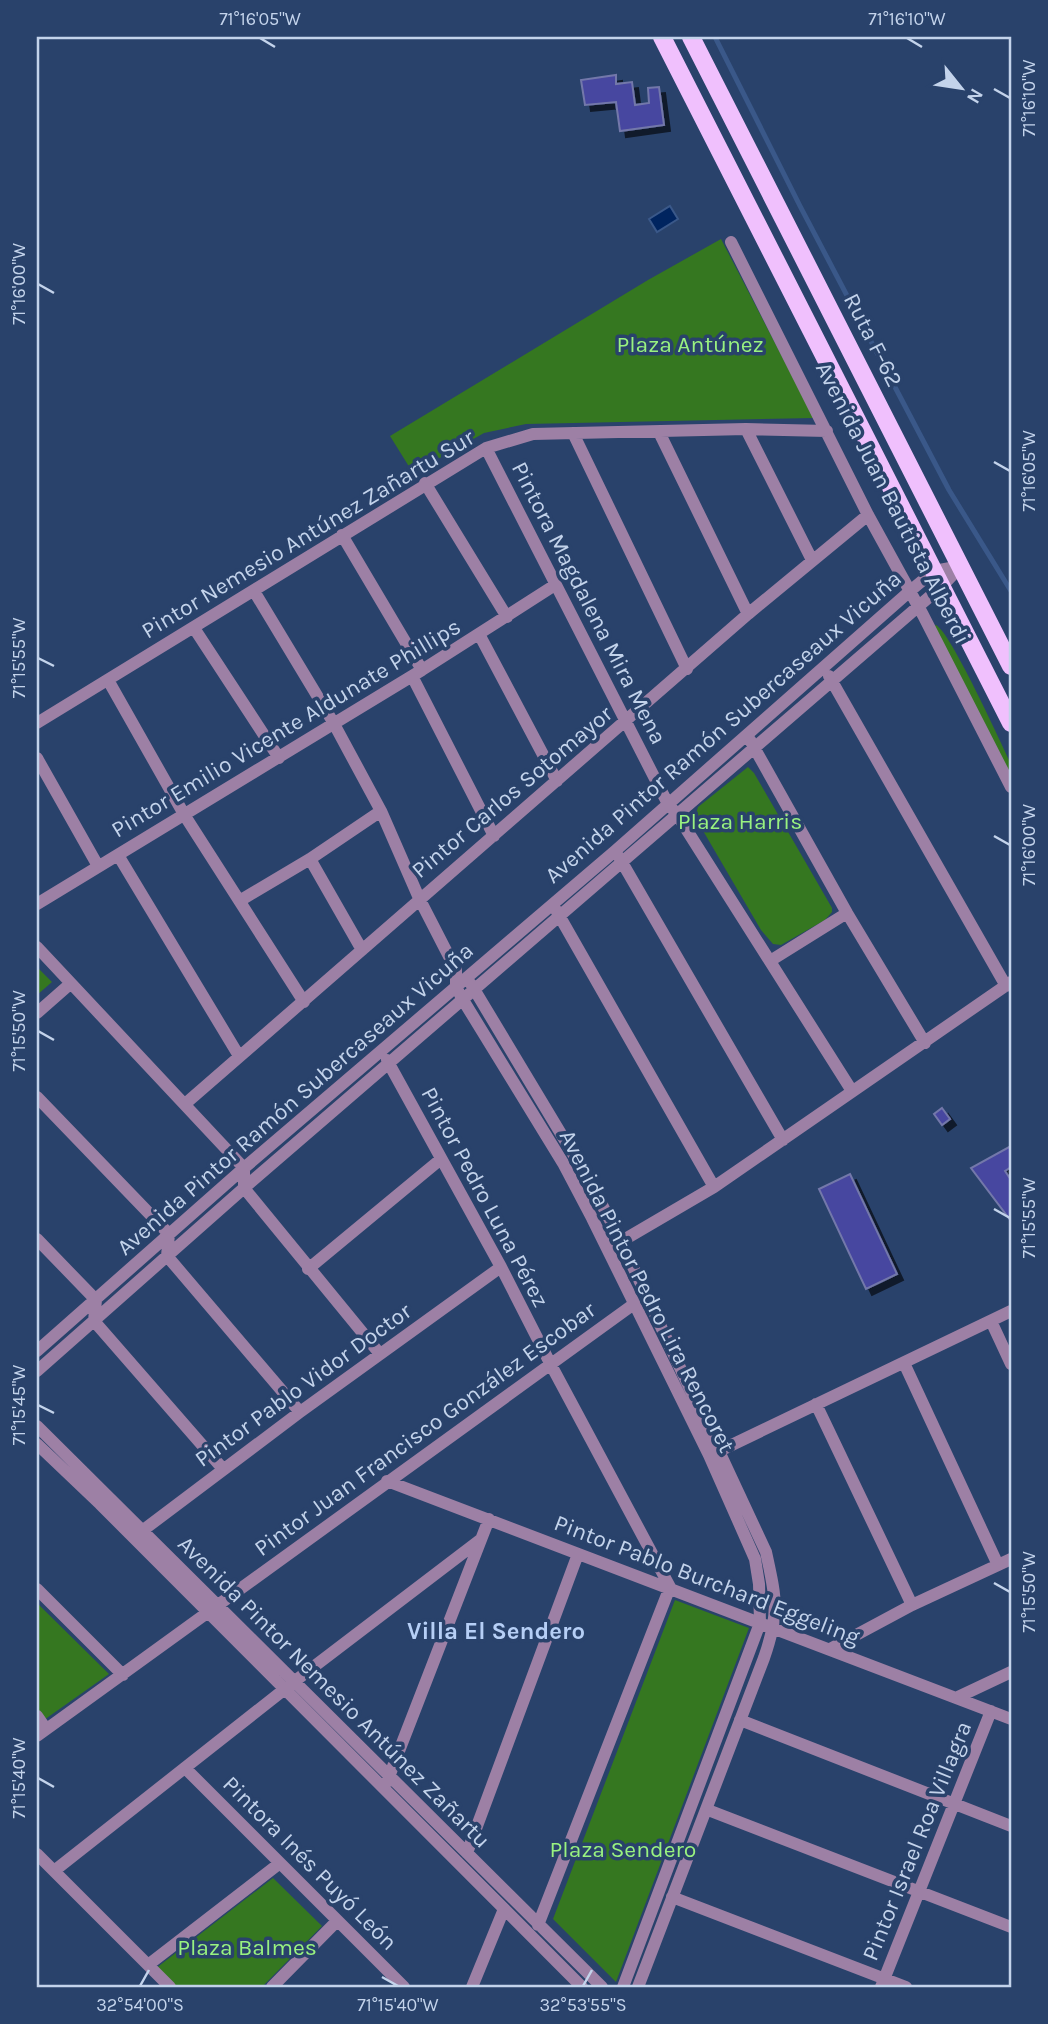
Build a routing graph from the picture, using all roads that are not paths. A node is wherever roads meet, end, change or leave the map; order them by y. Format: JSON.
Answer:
{"nodes":[{"id":1,"x":662,"y":37,"type":"edge"},
{"id":2,"x":691,"y":37,"type":"edge"},
{"id":3,"x":732,"y":242,"type":"dead end"},
{"id":4,"x":746,"y":429,"type":"junction"},
{"id":5,"x":827,"y":430,"type":"junction"},
{"id":6,"x":659,"y":432,"type":"junction"},
{"id":7,"x":573,"y":433,"type":"junction"},
{"id":8,"x":486,"y":448,"type":"junction"},
{"id":9,"x":425,"y":483,"type":"junction"},
{"id":10,"x":868,"y":515,"type":"junction"},
{"id":11,"x":342,"y":535,"type":"junction"},
{"id":12,"x":812,"y":559,"type":"junction"},
{"id":13,"x":961,"y":566,"type":"junction"},
{"id":14,"x":938,"y":579,"type":"junction"},
{"id":15,"x":555,"y":585,"type":"junction"},
{"id":16,"x":254,"y":591,"type":"junction"},
{"id":17,"x":910,"y":591,"type":"junction"},
{"id":18,"x":918,"y":605,"type":"junction"},
{"id":19,"x":748,"y":614,"type":"junction"},
{"id":20,"x":507,"y":617,"type":"junction"},
{"id":21,"x":194,"y":628,"type":"junction"},
{"id":22,"x":480,"y":634,"type":"junction"},
{"id":23,"x":823,"y":666,"type":"junction"},
{"id":24,"x":1011,"y":666,"type":"edge"},
{"id":25,"x":687,"y":669,"type":"junction"},
{"id":26,"x":417,"y":673,"type":"junction"},
{"id":27,"x":108,"y":680,"type":"junction"},
{"id":28,"x":831,"y":680,"type":"junction"},
{"id":29,"x":333,"y":722,"type":"junction"},
{"id":30,"x":626,"y":722,"type":"junction"},
{"id":31,"x":37,"y":723,"type":"edge"},
{"id":32,"x":1011,"y":723,"type":"edge"},
{"id":33,"x":745,"y":735,"type":"junction"},
{"id":34,"x":755,"y":747,"type":"junction"},
{"id":35,"x":37,"y":758,"type":"edge"},
{"id":36,"x":279,"y":758,"type":"junction"},
{"id":37,"x":557,"y":781,"type":"junction"},
{"id":38,"x":1011,"y":787,"type":"edge"},
{"id":39,"x":672,"y":809,"type":"junction"},
{"id":40,"x":381,"y":811,"type":"junction"},
{"id":41,"x":185,"y":816,"type":"junction"},
{"id":42,"x":494,"y":836,"type":"junction"},
{"id":43,"x":118,"y":855,"type":"junction"},
{"id":44,"x":618,"y":857,"type":"junction"},
{"id":45,"x":310,"y":859,"type":"junction"},
{"id":46,"x":98,"y":866,"type":"junction"},
{"id":47,"x":419,"y":898,"type":"junction"},
{"id":48,"x":241,"y":900,"type":"junction"},
{"id":49,"x":37,"y":904,"type":"edge"},
{"id":50,"x":552,"y":904,"type":"junction"},
{"id":51,"x":847,"y":914,"type":"junction"},
{"id":52,"x":560,"y":916,"type":"junction"},
{"id":53,"x":37,"y":947,"type":"edge"},
{"id":54,"x":362,"y":950,"type":"junction"},
{"id":55,"x":770,"y":961,"type":"junction"},
{"id":56,"x":462,"y":974,"type":"junction"},
{"id":57,"x":70,"y":984,"type":"junction"},
{"id":58,"x":1008,"y":984,"type":"edge"},
{"id":59,"x":456,"y":987,"type":"junction"},
{"id":60,"x":474,"y":989,"type":"junction"},
{"id":61,"x":463,"y":1000,"type":"junction"},
{"id":62,"x":304,"y":1002,"type":"junction"},
{"id":63,"x":37,"y":1013,"type":"edge"},
{"id":64,"x":925,"y":1043,"type":"junction"},
{"id":65,"x":381,"y":1051,"type":"junction"},
{"id":66,"x":239,"y":1056,"type":"junction"},
{"id":67,"x":389,"y":1065,"type":"junction"},
{"id":68,"x":852,"y":1091,"type":"junction"},
{"id":69,"x":37,"y":1097,"type":"edge"},
{"id":70,"x":185,"y":1104,"type":"junction"},
{"id":71,"x":783,"y":1140,"type":"junction"},
{"id":72,"x":441,"y":1159,"type":"junction"},
{"id":73,"x":244,"y":1168,"type":"junction"},
{"id":74,"x":714,"y":1187,"type":"junction"},
{"id":75,"x":244,"y":1188,"type":"junction"},
{"id":76,"x":169,"y":1234,"type":"junction"},
{"id":77,"x":37,"y":1238,"type":"edge"},
{"id":78,"x":621,"y":1241,"type":"junction"},
{"id":79,"x":608,"y":1249,"type":"junction"},
{"id":80,"x":167,"y":1256,"type":"junction"},
{"id":81,"x":501,"y":1267,"type":"junction"},
{"id":82,"x":308,"y":1269,"type":"junction"},
{"id":83,"x":96,"y":1300,"type":"junction"},
{"id":84,"x":634,"y":1304,"type":"junction"},
{"id":85,"x":1011,"y":1311,"type":"edge"},
{"id":86,"x":94,"y":1321,"type":"junction"},
{"id":87,"x":990,"y":1321,"type":"junction"},
{"id":88,"x":37,"y":1351,"type":"edge"},
{"id":89,"x":380,"y":1354,"type":"junction"},
{"id":90,"x":550,"y":1363,"type":"junction"},
{"id":91,"x":904,"y":1363,"type":"junction"},
{"id":92,"x":1011,"y":1364,"type":"edge"},
{"id":93,"x":37,"y":1371,"type":"edge"},
{"id":94,"x":816,"y":1404,"type":"junction"},
{"id":95,"x":300,"y":1412,"type":"junction"},
{"id":96,"x":37,"y":1426,"type":"edge"},
{"id":97,"x":37,"y":1444,"type":"edge"},
{"id":98,"x":714,"y":1453,"type":"junction"},
{"id":99,"x":223,"y":1469,"type":"junction"},
{"id":100,"x":387,"y":1480,"type":"junction"},
{"id":101,"x":489,"y":1519,"type":"junction"},
{"id":102,"x":137,"y":1534,"type":"junction"},
{"id":103,"x":480,"y":1541,"type":"junction"},
{"id":104,"x":578,"y":1554,"type":"junction"},
{"id":105,"x":1011,"y":1559,"type":"edge"},
{"id":106,"x":998,"y":1564,"type":"junction"},
{"id":107,"x":670,"y":1587,"type":"junction"},
{"id":108,"x":37,"y":1589,"type":"edge"},
{"id":109,"x":912,"y":1605,"type":"junction"},
{"id":110,"x":212,"y":1611,"type":"junction"},
{"id":111,"x":760,"y":1623,"type":"junction"},
{"id":112,"x":775,"y":1629,"type":"junction"},
{"id":113,"x":830,"y":1649,"type":"junction"},
{"id":114,"x":1011,"y":1672,"type":"edge"},
{"id":115,"x":122,"y":1675,"type":"junction"},
{"id":116,"x":290,"y":1685,"type":"junction"},
{"id":117,"x":958,"y":1697,"type":"junction"},
{"id":118,"x":991,"y":1711,"type":"junction"},
{"id":119,"x":37,"y":1716,"type":"edge"},
{"id":120,"x":1011,"y":1719,"type":"edge"},
{"id":121,"x":740,"y":1720,"type":"junction"},
{"id":122,"x":41,"y":1732,"type":"edge"},
{"id":123,"x":185,"y":1768,"type":"junction"},
{"id":124,"x":386,"y":1783,"type":"junction"},
{"id":125,"x":954,"y":1804,"type":"junction"},
{"id":126,"x":708,"y":1810,"type":"junction"},
{"id":127,"x":1011,"y":1826,"type":"edge"},
{"id":128,"x":467,"y":1853,"type":"junction"},
{"id":129,"x":37,"y":1854,"type":"edge"},
{"id":130,"x":280,"y":1863,"type":"junction"},
{"id":131,"x":54,"y":1871,"type":"junction"},
{"id":132,"x":919,"y":1891,"type":"junction"},
{"id":133,"x":672,"y":1897,"type":"junction"},
{"id":134,"x":504,"y":1909,"type":"junction"},
{"id":135,"x":337,"y":1921,"type":"junction"},
{"id":136,"x":538,"y":1925,"type":"junction"},
{"id":137,"x":1011,"y":1927,"type":"edge"},
{"id":138,"x":148,"y":1965,"type":"junction"},
{"id":139,"x":883,"y":1983,"type":"edge"},
{"id":140,"x":170,"y":1987,"type":"edge"},
{"id":141,"x":272,"y":1987,"type":"edge"},
{"id":142,"x":404,"y":1987,"type":"edge"},
{"id":143,"x":472,"y":1987,"type":"edge"},
{"id":144,"x":582,"y":1987,"type":"edge"},
{"id":145,"x":602,"y":1987,"type":"edge"},
{"id":146,"x":623,"y":1987,"type":"edge"},
{"id":147,"x":639,"y":1987,"type":"edge"},
{"id":148,"x":906,"y":1987,"type":"edge"}],
"edges":[{"from":1,"to":14,"type":"main road","name":"Avenida Juan Bautista Alberdi"},
{"from":2,"to":13,"type":"main road","name":"Ruta F-62"},
{"from":3,"to":5,"type":"street","name":"Avenida Juan Bautista Alberdi"},
{"from":4,"to":5,"type":"street","name":"Pintor Nemesio Antúnez Zañartu Sur"},
{"from":4,"to":6,"type":"street","name":"Pintor Nemesio Antúnez Zañartu Sur"},
{"from":4,"to":12,"type":"street"},
{"from":5,"to":10,"type":"street","name":"Avenida Juan Bautista Alberdi"},
{"from":6,"to":7,"type":"street","name":"Pintor Nemesio Antúnez Zañartu Sur"},
{"from":6,"to":19,"type":"street"},
{"from":7,"to":8,"type":"street","name":"Pintor Nemesio Antúnez Zañartu Sur"},
{"from":7,"to":25,"type":"street"},
{"from":8,"to":9,"type":"street","name":"Pintor Nemesio Antúnez Zañartu Sur"},
{"from":8,"to":15,"type":"street","name":"Pintora Magdalena Mira Mena"},
{"from":9,"to":11,"type":"street","name":"Pintor Nemesio Antúnez Zañartu Sur"},
{"from":9,"to":20,"type":"street"},
{"from":10,"to":12,"type":"street","name":"Pintor Carlos Sotomayor"},
{"from":10,"to":17,"type":"street","name":"Avenida Juan Bautista Alberdi"},
{"from":11,"to":16,"type":"street","name":"Pintor Nemesio Antúnez Zañartu Sur"},
{"from":11,"to":26,"type":"street"},
{"from":12,"to":19,"type":"street","name":"Pintor Carlos Sotomayor"},
{"from":13,"to":14,"type":"street","name":"Avenida Pintor Ramón Subercaseaux Vicuña"},
{"from":13,"to":24,"type":"main road","name":"Ruta F-62"},
{"from":14,"to":17,"type":"street","name":"Avenida Pintor Ramón Subercaseaux Vicuña"},
{"from":14,"to":18,"type":"street","name":"Avenida Pintor Ramón Subercaseaux Vicuña"},
{"from":14,"to":32,"type":"main road","name":"Avenida Juan Bautista Alberdi"},
{"from":15,"to":20,"type":"street","name":"Pintor Emilio Vicente Aldunate Phillips"},
{"from":15,"to":30,"type":"street","name":"Pintora Magdalena Mira Mena"},
{"from":16,"to":21,"type":"street","name":"Pintor Nemesio Antúnez Zañartu Sur"},
{"from":16,"to":29,"type":"street","name":"Avenida Pintor Pedro Lira Rencoret"},
{"from":17,"to":18,"type":"street","name":"Avenida Juan Bautista Alberdi"},
{"from":17,"to":23,"type":"street","name":"Avenida Pintor Ramón Subercaseaux Vicuña"},
{"from":18,"to":28,"type":"street","name":"Avenida Pintor Ramón Subercaseaux Vicuña"},
{"from":18,"to":38,"type":"street","name":"Avenida Juan Bautista Alberdi"},
{"from":19,"to":25,"type":"street","name":"Pintor Carlos Sotomayor"},
{"from":20,"to":22,"type":"street","name":"Pintor Emilio Vicente Aldunate Phillips"},
{"from":21,"to":27,"type":"street","name":"Pintor Nemesio Antúnez Zañartu Sur"},
{"from":21,"to":36,"type":"street"},
{"from":22,"to":26,"type":"street","name":"Pintor Emilio Vicente Aldunate Phillips"},
{"from":22,"to":37,"type":"street"},
{"from":23,"to":28,"type":"street"},
{"from":23,"to":33,"type":"street","name":"Avenida Pintor Ramón Subercaseaux Vicuña"},
{"from":25,"to":30,"type":"street","name":"Pintor Carlos Sotomayor"},
{"from":26,"to":29,"type":"street","name":"Pintor Emilio Vicente Aldunate Phillips"},
{"from":26,"to":42,"type":"street"},
{"from":27,"to":31,"type":"street","name":"Pintor Nemesio Antúnez Zañartu Sur"},
{"from":27,"to":41,"type":"street"},
{"from":28,"to":34,"type":"street","name":"Avenida Pintor Ramón Subercaseaux Vicuña"},
{"from":28,"to":58,"type":"street"},
{"from":29,"to":36,"type":"street","name":"Pintor Emilio Vicente Aldunate Phillips"},
{"from":29,"to":40,"type":"street","name":"Avenida Pintor Pedro Lira Rencoret"},
{"from":30,"to":37,"type":"street","name":"Pintor Carlos Sotomayor"},
{"from":30,"to":39,"type":"street","name":"Pintora Magdalena Mira Mena"},
{"from":33,"to":34,"type":"street"},
{"from":33,"to":39,"type":"street","name":"Avenida Pintor Ramón Subercaseaux Vicuña"},
{"from":34,"to":39,"type":"street","name":"Avenida Pintor Ramón Subercaseaux Vicuña"},
{"from":34,"to":51,"type":"street"},
{"from":35,"to":46,"type":"street"},
{"from":36,"to":41,"type":"street","name":"Pintor Emilio Vicente Aldunate Phillips"},
{"from":37,"to":42,"type":"street","name":"Pintor Carlos Sotomayor"},
{"from":39,"to":44,"type":"street","name":"Avenida Pintor Ramón Subercaseaux Vicuña"},
{"from":39,"to":55,"type":"street","name":"Pintora Magdalena Mira Mena"},
{"from":40,"to":45,"type":"street"},
{"from":40,"to":47,"type":"street","name":"Avenida Pintor Pedro Lira Rencoret"},
{"from":41,"to":43,"type":"street","name":"Pintor Emilio Vicente Aldunate Phillips"},
{"from":41,"to":48,"type":"street"},
{"from":42,"to":47,"type":"street","name":"Pintor Carlos Sotomayor"},
{"from":43,"to":46,"type":"street","name":"Pintor Emilio Vicente Aldunate Phillips"},
{"from":43,"to":66,"type":"street"},
{"from":44,"to":50,"type":"street","name":"Avenida Pintor Ramón Subercaseaux Vicuña"},
{"from":44,"to":52,"type":"street","name":"Avenida Pintor Ramón Subercaseaux Vicuña"},
{"from":44,"to":71,"type":"street"},
{"from":45,"to":48,"type":"street"},
{"from":45,"to":54,"type":"street"},
{"from":46,"to":49,"type":"street","name":"Pintor Emilio Vicente Aldunate Phillips"},
{"from":47,"to":54,"type":"street","name":"Pintor Carlos Sotomayor"},
{"from":47,"to":56,"type":"street","name":"Avenida Pintor Pedro Lira Rencoret"},
{"from":48,"to":62,"type":"street"},
{"from":50,"to":52,"type":"street"},
{"from":50,"to":56,"type":"street","name":"Avenida Pintor Ramón Subercaseaux Vicuña"},
{"from":51,"to":55,"type":"street"},
{"from":51,"to":64,"type":"street"},
{"from":52,"to":60,"type":"street","name":"Avenida Pintor Ramón Subercaseaux Vicuña"},
{"from":52,"to":74,"type":"street"},
{"from":53,"to":57,"type":"street"},
{"from":54,"to":62,"type":"street","name":"Pintor Carlos Sotomayor"},
{"from":55,"to":68,"type":"street","name":"Pintora Magdalena Mira Mena"},
{"from":56,"to":59,"type":"street","name":"Avenida Pintor Ramón Subercaseaux Vicuña"},
{"from":56,"to":60,"type":"street","name":"Avenida Pintor Pedro Lira Rencoret"},
{"from":57,"to":63,"type":"street"},
{"from":57,"to":70,"type":"street"},
{"from":58,"to":64,"type":"street"},
{"from":59,"to":61,"type":"street","name":"Avenida Pintor Pedro Lira Rencoret"},
{"from":59,"to":65,"type":"street","name":"Avenida Pintor Ramón Subercaseaux Vicuña"},
{"from":60,"to":61,"type":"street","name":"Avenida Pintor Ramón Subercaseaux Vicuña"},
{"from":60,"to":78,"type":"street","name":"Avenida Pintor Pedro Lira Rencoret"},
{"from":61,"to":67,"type":"street","name":"Avenida Pintor Ramón Subercaseaux Vicuña"},
{"from":61,"to":79,"type":"street","name":"Avenida Pintor Pedro Lira Rencoret"},
{"from":62,"to":66,"type":"street","name":"Pintor Carlos Sotomayor"},
{"from":64,"to":68,"type":"street"},
{"from":65,"to":67,"type":"street","name":"Pintor Pedro Luna Pérez"},
{"from":65,"to":73,"type":"street","name":"Avenida Pintor Ramón Subercaseaux Vicuña"},
{"from":66,"to":70,"type":"street","name":"Pintor Carlos Sotomayor"},
{"from":67,"to":72,"type":"street","name":"Pintor Pedro Luna Pérez"},
{"from":67,"to":75,"type":"street","name":"Avenida Pintor Ramón Subercaseaux Vicuña"},
{"from":68,"to":71,"type":"street"},
{"from":69,"to":76,"type":"street"},
{"from":70,"to":73,"type":"street"},
{"from":71,"to":74,"type":"street"},
{"from":72,"to":81,"type":"street","name":"Pintor Pedro Luna Pérez"},
{"from":72,"to":82,"type":"street"},
{"from":73,"to":75,"type":"street"},
{"from":73,"to":76,"type":"street","name":"Avenida Pintor Ramón Subercaseaux Vicuña"},
{"from":74,"to":78,"type":"street"},
{"from":75,"to":80,"type":"street","name":"Avenida Pintor Ramón Subercaseaux Vicuña"},
{"from":75,"to":82,"type":"street"},
{"from":76,"to":80,"type":"street"},
{"from":76,"to":83,"type":"street","name":"Avenida Pintor Ramón Subercaseaux Vicuña"},
{"from":77,"to":83,"type":"street"},
{"from":78,"to":79,"type":"street"},
{"from":78,"to":98,"type":"street","name":"Avenida Pintor Pedro Lira Rencoret"},
{"from":79,"to":84,"type":"street","name":"Avenida Pintor Pedro Lira Rencoret"},
{"from":80,"to":86,"type":"street","name":"Avenida Pintor Ramón Subercaseaux Vicuña"},
{"from":80,"to":95,"type":"street"},
{"from":81,"to":89,"type":"street","name":"Pintor Pablo Vidor Doctor"},
{"from":81,"to":90,"type":"street","name":"Pintor Pedro Luna Pérez"},
{"from":82,"to":89,"type":"street"},
{"from":83,"to":86,"type":"street"},
{"from":83,"to":88,"type":"street","name":"Avenida Pintor Ramón Subercaseaux Vicuña"},
{"from":84,"to":90,"type":"street","name":"Pintor Juan Francisco González Escobar"},
{"from":84,"to":98,"type":"street","name":"Avenida Pintor Pedro Lira Rencoret"},
{"from":85,"to":87,"type":"street"},
{"from":86,"to":93,"type":"street","name":"Avenida Pintor Ramón Subercaseaux Vicuña"},
{"from":86,"to":99,"type":"street"},
{"from":87,"to":91,"type":"street"},
{"from":87,"to":92,"type":"street"},
{"from":89,"to":95,"type":"street","name":"Pintor Pablo Vidor Doctor"},
{"from":90,"to":100,"type":"street","name":"Pintor Juan Francisco González Escobar"},
{"from":90,"to":107,"type":"street","name":"Pintor Pedro Luna Pérez"},
{"from":91,"to":94,"type":"street"},
{"from":91,"to":106,"type":"street"},
{"from":94,"to":98,"type":"street"},
{"from":94,"to":109,"type":"street"},
{"from":95,"to":99,"type":"street","name":"Pintor Pablo Vidor Doctor"},
{"from":96,"to":102,"type":"street","name":"Avenida Pintor Nemesio Antúnez Zañartu"},
{"from":97,"to":102,"type":"street","name":"Avenida Pintor Nemesio Antúnez Zañartu"},
{"from":98,"to":111,"type":"street","name":"Avenida Pintor Pedro Lira Rencoret"},
{"from":98,"to":112,"type":"street","name":"Avenida Pintor Pedro Lira Rencoret"},
{"from":99,"to":102,"type":"street","name":"Pintor Pablo Vidor Doctor"},
{"from":100,"to":101,"type":"street","name":"Pintor Pablo Burchard Eggeling"},
{"from":100,"to":110,"type":"street","name":"Pintor Juan Francisco González Escobar"},
{"from":101,"to":103,"type":"street"},
{"from":101,"to":104,"type":"street","name":"Pintor Pablo Burchard Eggeling"},
{"from":102,"to":110,"type":"street","name":"Avenida Pintor Nemesio Antúnez Zañartu"},
{"from":103,"to":116,"type":"street"},
{"from":103,"to":124,"type":"street"},
{"from":104,"to":107,"type":"street","name":"Pintor Pablo Burchard Eggeling"},
{"from":104,"to":128,"type":"street"},
{"from":105,"to":106,"type":"street"},
{"from":106,"to":109,"type":"street"},
{"from":107,"to":111,"type":"street","name":"Pintor Pablo Burchard Eggeling"},
{"from":107,"to":136,"type":"street"},
{"from":108,"to":115,"type":"street"},
{"from":109,"to":113,"type":"street"},
{"from":110,"to":115,"type":"street","name":"Pintor Juan Francisco González Escobar"},
{"from":110,"to":116,"type":"street","name":"Avenida Pintor Nemesio Antúnez Zañartu"},
{"from":111,"to":112,"type":"street","name":"Pintor Pablo Burchard Eggeling"},
{"from":111,"to":146,"type":"street","name":"Avenida Pintor Pedro Lira Rencoret"},
{"from":112,"to":113,"type":"street","name":"Pintor Pablo Burchard Eggeling"},
{"from":112,"to":121,"type":"street","name":"Avenida Pintor Pedro Lira Rencoret"},
{"from":113,"to":117,"type":"street","name":"Pintor Pablo Burchard Eggeling"},
{"from":114,"to":117,"type":"street"},
{"from":115,"to":122,"type":"street","name":"Pintor Juan Francisco González Escobar"},
{"from":116,"to":123,"type":"street"},
{"from":116,"to":124,"type":"street","name":"Avenida Pintor Nemesio Antúnez Zañartu"},
{"from":117,"to":118,"type":"street","name":"Pintor Pablo Burchard Eggeling"},
{"from":118,"to":120,"type":"street","name":"Pintor Pablo Burchard Eggeling"},
{"from":118,"to":125,"type":"street","name":"Pintor Israel Roa Villagra"},
{"from":119,"to":122,"type":"street"},
{"from":121,"to":125,"type":"street"},
{"from":121,"to":126,"type":"street","name":"Avenida Pintor Pedro Lira Rencoret"},
{"from":123,"to":130,"type":"street","name":"Pintora Inés Puyó León"},
{"from":123,"to":131,"type":"street"},
{"from":124,"to":128,"type":"street","name":"Avenida Pintor Nemesio Antúnez Zañartu"},
{"from":124,"to":134,"type":"street","name":"Avenida Pintor Nemesio Antúnez Zañartu"},
{"from":125,"to":127,"type":"street"},
{"from":125,"to":132,"type":"street","name":"Pintor Israel Roa Villagra"},
{"from":126,"to":132,"type":"street"},
{"from":126,"to":133,"type":"street","name":"Avenida Pintor Pedro Lira Rencoret"},
{"from":128,"to":136,"type":"street","name":"Avenida Pintor Nemesio Antúnez Zañartu"},
{"from":129,"to":131,"type":"street"},
{"from":130,"to":135,"type":"street","name":"Pintora Inés Puyó León"},
{"from":130,"to":138,"type":"street"},
{"from":131,"to":138,"type":"street"},
{"from":132,"to":137,"type":"street"},
{"from":132,"to":139,"type":"street","name":"Pintor Israel Roa Villagra"},
{"from":133,"to":139,"type":"street"},
{"from":133,"to":147,"type":"street","name":"Avenida Pintor Pedro Lira Rencoret"},
{"from":134,"to":143,"type":"street"},
{"from":134,"to":144,"type":"street","name":"Avenida Pintor Nemesio Antúnez Zañartu"},
{"from":135,"to":141,"type":"street"},
{"from":135,"to":142,"type":"street","name":"Pintora Inés Puyó León"},
{"from":136,"to":145,"type":"street","name":"Avenida Pintor Nemesio Antúnez Zañartu"},
{"from":138,"to":140,"type":"street"},
{"from":139,"to":148,"type":"street"}]}
